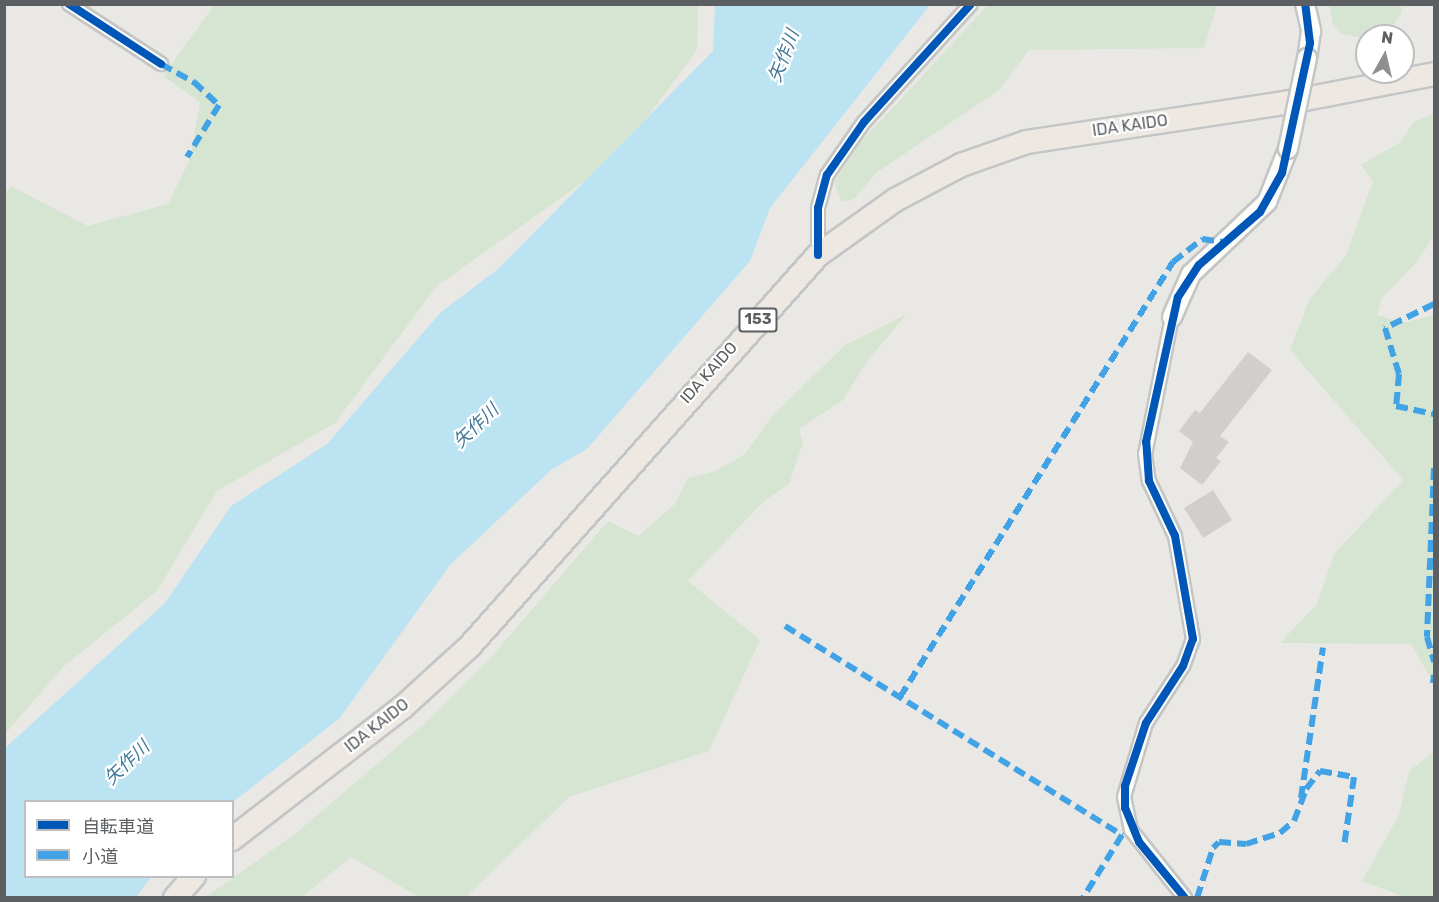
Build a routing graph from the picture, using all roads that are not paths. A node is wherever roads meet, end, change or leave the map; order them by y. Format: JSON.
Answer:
{"nodes":[{"id":1,"x":69,"y":4,"type":"edge"},
{"id":2,"x":970,"y":4,"type":"edge"},
{"id":3,"x":1305,"y":4,"type":"edge"},
{"id":4,"x":161,"y":64,"type":"dead end"},
{"id":5,"x":1434,"y":74,"type":"edge"},
{"id":6,"x":818,"y":255,"type":"junction"},
{"id":7,"x":1172,"y":317,"type":"joint"},
{"id":8,"x":234,"y":837,"type":"edge"},
{"id":9,"x":192,"y":878,"type":"edge"},
{"id":10,"x":175,"y":897,"type":"edge"},
{"id":11,"x":1185,"y":897,"type":"edge"}],
"edges":[{"from":1,"to":4,"type":"street"},
{"from":2,"to":6,"type":"street"},
{"from":3,"to":7,"type":"street","bridge":true},
{"from":5,"to":6,"type":"highway","name":"IDA KAIDO","number":"153"},
{"from":6,"to":8,"type":"highway","name":"IDA KAIDO","number":"153"},
{"from":7,"to":11,"type":"street"},
{"from":9,"to":10,"type":"highway"}]}
